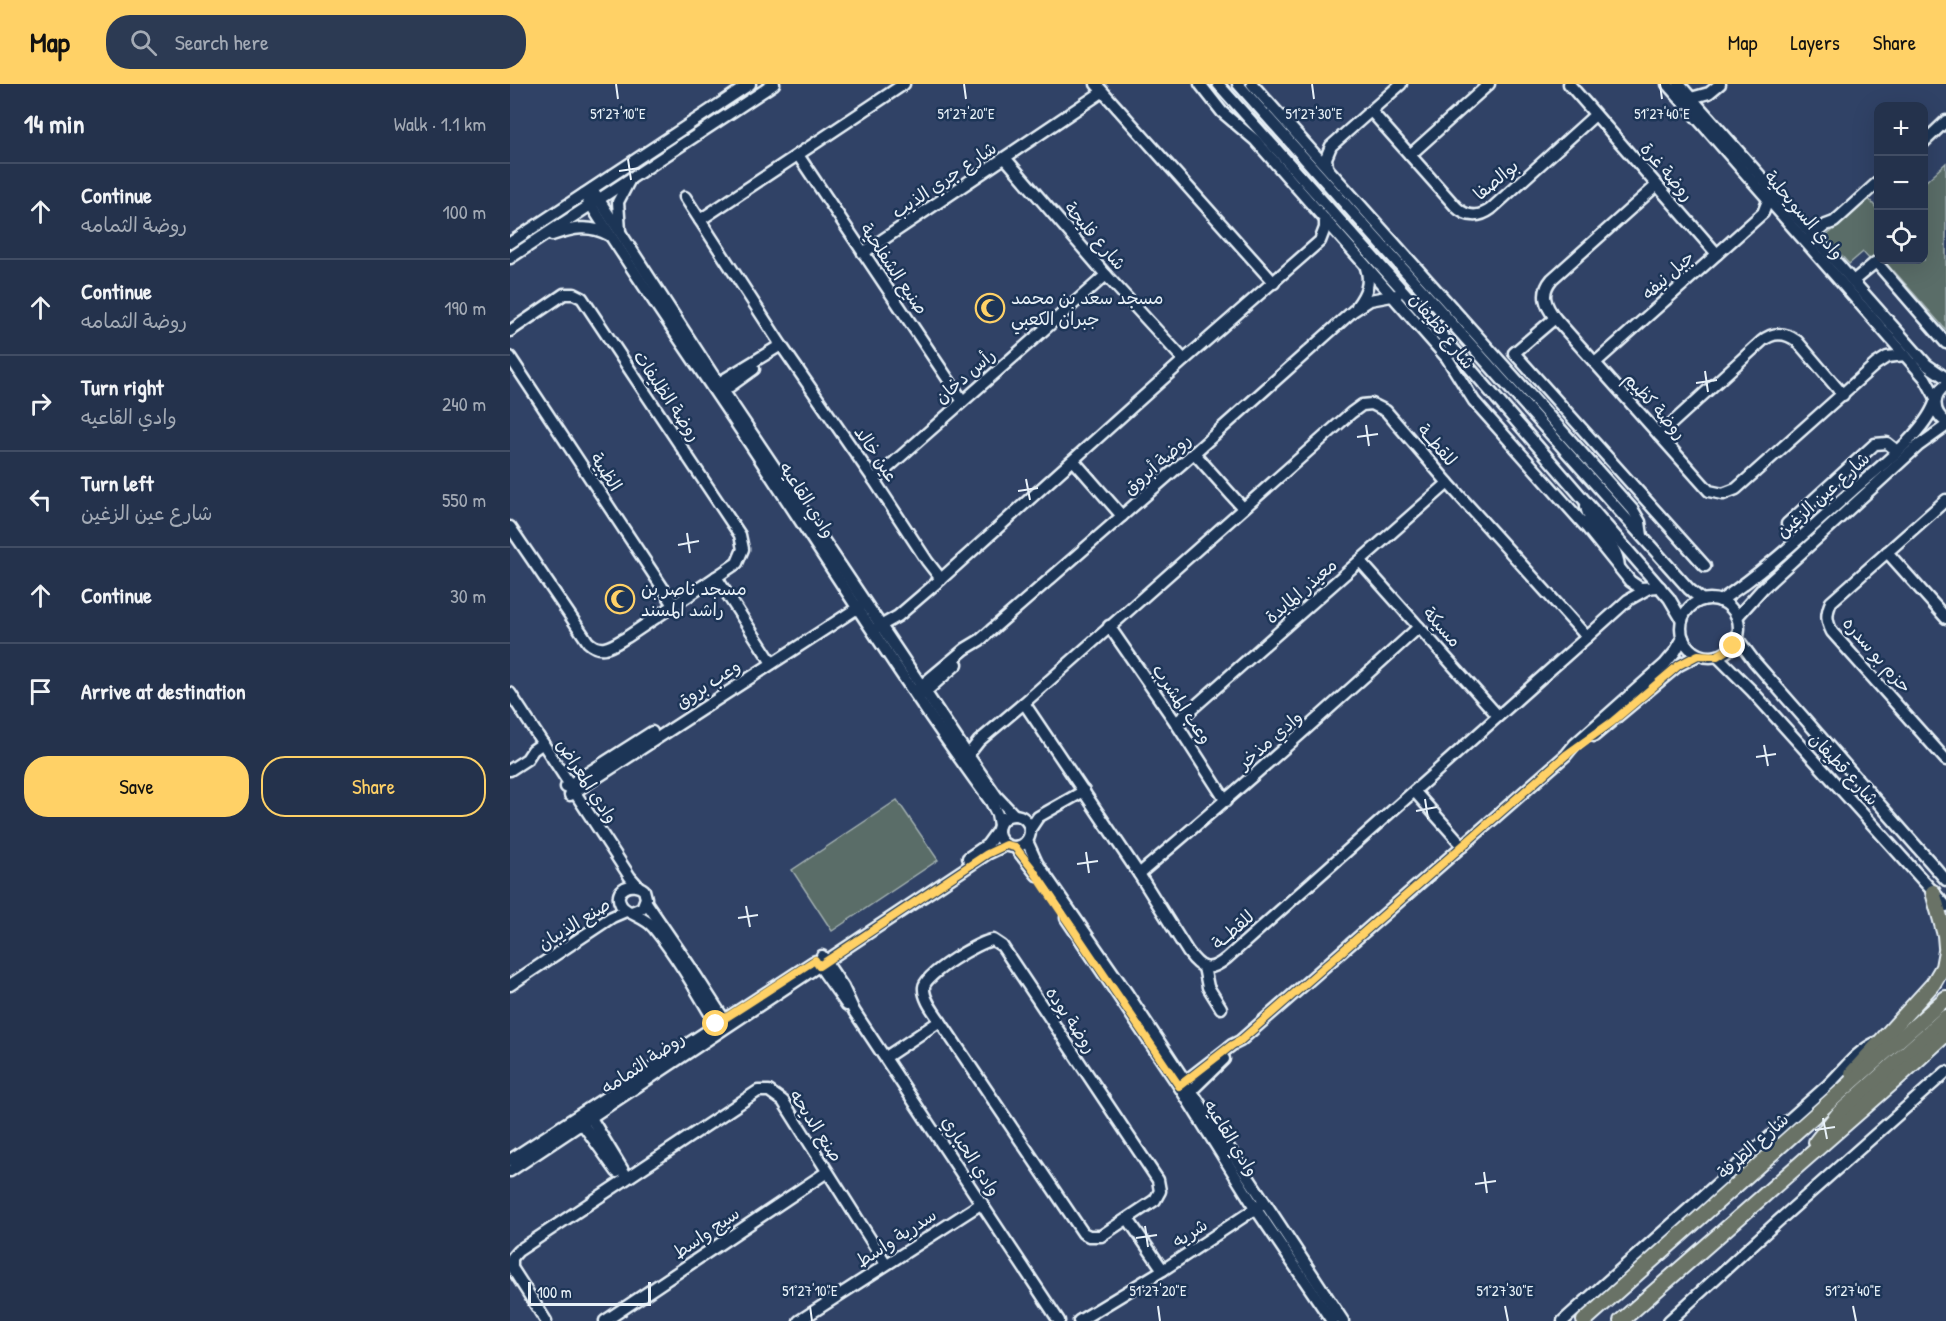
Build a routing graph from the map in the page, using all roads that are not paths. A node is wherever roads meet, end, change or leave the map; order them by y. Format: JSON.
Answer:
{"nodes":[{"id":1,"x":750,"y":84,"type":"edge"},
{"id":2,"x":774,"y":84,"type":"edge"},
{"id":3,"x":1200,"y":84,"type":"edge"},
{"id":4,"x":1238,"y":84,"type":"edge"},
{"id":5,"x":1252,"y":84,"type":"edge"},
{"id":6,"x":1401,"y":84,"type":"edge"},
{"id":7,"x":1489,"y":84,"type":"edge"},
{"id":8,"x":1569,"y":84,"type":"edge"},
{"id":9,"x":1667,"y":84,"type":"edge"},
{"id":10,"x":1679,"y":84,"type":"edge"},
{"id":11,"x":1720,"y":84,"type":"edge"},
{"id":12,"x":901,"y":85,"type":"edge"},
{"id":13,"x":1218,"y":85,"type":"edge"},
{"id":14,"x":1099,"y":88,"type":"edge"},
{"id":15,"x":1688,"y":101,"type":"junction"},
{"id":16,"x":1371,"y":111,"type":"junction"},
{"id":17,"x":1595,"y":115,"type":"junction"},
{"id":18,"x":1946,"y":121,"type":"edge"},
{"id":19,"x":1244,"y":130,"type":"junction"},
{"id":20,"x":1928,"y":137,"type":"edge"},
{"id":21,"x":1331,"y":146,"type":"junction"},
{"id":22,"x":1310,"y":148,"type":"junction"},
{"id":23,"x":798,"y":155,"type":"junction"},
{"id":24,"x":1410,"y":155,"type":"junction"},
{"id":25,"x":1006,"y":159,"type":"junction"},
{"id":26,"x":1327,"y":167,"type":"junction"},
{"id":27,"x":634,"y":176,"type":"junction"},
{"id":28,"x":1656,"y":186,"type":"junction"},
{"id":29,"x":1874,"y":186,"type":"edge"},
{"id":30,"x":588,"y":191,"type":"junction"},
{"id":31,"x":685,"y":197,"type":"dead end"},
{"id":32,"x":595,"y":202,"type":"junction"},
{"id":33,"x":1777,"y":202,"type":"junction"},
{"id":34,"x":1325,"y":219,"type":"junction"},
{"id":35,"x":700,"y":220,"type":"junction"},
{"id":36,"x":615,"y":236,"type":"junction"},
{"id":37,"x":1341,"y":237,"type":"junction"},
{"id":38,"x":538,"y":240,"type":"junction"},
{"id":39,"x":1320,"y":241,"type":"junction"},
{"id":40,"x":1812,"y":242,"type":"junction"},
{"id":41,"x":510,"y":243,"type":"edge"},
{"id":42,"x":863,"y":253,"type":"junction"},
{"id":43,"x":1717,"y":254,"type":"junction"},
{"id":44,"x":510,"y":258,"type":"edge"},
{"id":45,"x":1366,"y":266,"type":"junction"},
{"id":46,"x":1106,"y":275,"type":"junction"},
{"id":47,"x":1853,"y":281,"type":"junction"},
{"id":48,"x":1274,"y":283,"type":"junction"},
{"id":49,"x":1406,"y":294,"type":"junction"},
{"id":50,"x":1392,"y":296,"type":"junction"},
{"id":51,"x":1353,"y":311,"type":"junction"},
{"id":52,"x":1555,"y":318,"type":"junction"},
{"id":53,"x":510,"y":331,"type":"edge"},
{"id":54,"x":1886,"y":335,"type":"junction"},
{"id":55,"x":1946,"y":343,"type":"edge"},
{"id":56,"x":782,"y":347,"type":"junction"},
{"id":57,"x":1905,"y":356,"type":"junction"},
{"id":58,"x":510,"y":357,"type":"edge"},
{"id":59,"x":1184,"y":360,"type":"junction"},
{"id":60,"x":1594,"y":363,"type":"junction"},
{"id":61,"x":1876,"y":364,"type":"junction"},
{"id":62,"x":1946,"y":378,"type":"edge"},
{"id":63,"x":1464,"y":385,"type":"junction"},
{"id":64,"x":1946,"y":385,"type":"edge"},
{"id":65,"x":718,"y":389,"type":"junction"},
{"id":66,"x":1493,"y":395,"type":"junction"},
{"id":67,"x":1843,"y":395,"type":"junction"},
{"id":68,"x":962,"y":400,"type":"junction"},
{"id":69,"x":1935,"y":400,"type":"junction"},
{"id":70,"x":1946,"y":424,"type":"edge"},
{"id":71,"x":1659,"y":435,"type":"junction"},
{"id":72,"x":1897,"y":451,"type":"junction"},
{"id":73,"x":1194,"y":453,"type":"junction"},
{"id":74,"x":1074,"y":461,"type":"junction"},
{"id":75,"x":874,"y":480,"type":"junction"},
{"id":76,"x":1448,"y":483,"type":"junction"},
{"id":77,"x":1946,"y":500,"type":"edge"},
{"id":78,"x":1586,"y":503,"type":"junction"},
{"id":79,"x":1243,"y":508,"type":"junction"},
{"id":80,"x":1122,"y":516,"type":"junction"},
{"id":81,"x":1787,"y":524,"type":"dead end"},
{"id":82,"x":510,"y":527,"type":"edge"},
{"id":83,"x":1642,"y":536,"type":"junction"},
{"id":84,"x":1887,"y":552,"type":"junction"},
{"id":85,"x":1360,"y":561,"type":"junction"},
{"id":86,"x":1705,"y":566,"type":"dead end"},
{"id":87,"x":1619,"y":568,"type":"junction"},
{"id":88,"x":716,"y":578,"type":"junction"},
{"id":89,"x":941,"y":579,"type":"junction"},
{"id":90,"x":1634,"y":584,"type":"junction"},
{"id":91,"x":1654,"y":588,"type":"junction"},
{"id":92,"x":1628,"y":600,"type":"junction"},
{"id":93,"x":1702,"y":600,"type":"junction"},
{"id":94,"x":1720,"y":601,"type":"junction"},
{"id":95,"x":860,"y":603,"type":"junction"},
{"id":96,"x":674,"y":605,"type":"junction"},
{"id":97,"x":1737,"y":617,"type":"junction"},
{"id":98,"x":1946,"y":618,"type":"edge"},
{"id":99,"x":1682,"y":620,"type":"junction"},
{"id":100,"x":1109,"y":626,"type":"junction"},
{"id":101,"x":1419,"y":627,"type":"junction"},
{"id":102,"x":879,"y":632,"type":"junction"},
{"id":103,"x":1587,"y":637,"type":"junction"},
{"id":104,"x":1683,"y":638,"type":"junction"},
{"id":105,"x":1737,"y":638,"type":"junction"},
{"id":106,"x":1698,"y":655,"type":"junction"},
{"id":107,"x":1717,"y":656,"type":"junction"},
{"id":108,"x":770,"y":660,"type":"junction"},
{"id":109,"x":920,"y":692,"type":"junction"},
{"id":110,"x":510,"y":693,"type":"edge"},
{"id":111,"x":510,"y":703,"type":"edge"},
{"id":112,"x":1024,"y":703,"type":"junction"},
{"id":113,"x":1498,"y":716,"type":"junction"},
{"id":114,"x":1176,"y":723,"type":"junction"},
{"id":115,"x":543,"y":748,"type":"junction"},
{"id":116,"x":965,"y":752,"type":"junction"},
{"id":117,"x":1566,"y":755,"type":"junction"},
{"id":118,"x":1946,"y":760,"type":"edge"},
{"id":119,"x":510,"y":770,"type":"edge"},
{"id":120,"x":570,"y":789,"type":"junction"},
{"id":121,"x":1084,"y":790,"type":"junction"},
{"id":122,"x":1415,"y":792,"type":"junction"},
{"id":123,"x":1226,"y":801,"type":"junction"},
{"id":124,"x":1018,"y":816,"type":"junction"},
{"id":125,"x":1038,"y":818,"type":"junction"},
{"id":126,"x":999,"y":827,"type":"junction"},
{"id":127,"x":1030,"y":829,"type":"junction"},
{"id":128,"x":1027,"y":842,"type":"junction"},
{"id":129,"x":1010,"y":846,"type":"junction"},
{"id":130,"x":1463,"y":846,"type":"junction"},
{"id":131,"x":1139,"y":874,"type":"junction"},
{"id":132,"x":1946,"y":880,"type":"edge"},
{"id":133,"x":638,"y":886,"type":"junction"},
{"id":134,"x":1933,"y":892,"type":"junction"},
{"id":135,"x":620,"y":896,"type":"junction"},
{"id":136,"x":646,"y":902,"type":"junction"},
{"id":137,"x":1946,"y":906,"type":"edge"},
{"id":138,"x":629,"y":912,"type":"junction"},
{"id":139,"x":1946,"y":949,"type":"edge"},
{"id":140,"x":821,"y":961,"type":"junction"},
{"id":141,"x":686,"y":967,"type":"junction"},
{"id":142,"x":1204,"y":968,"type":"junction"},
{"id":143,"x":510,"y":977,"type":"edge"},
{"id":144,"x":510,"y":985,"type":"edge"},
{"id":145,"x":1946,"y":998,"type":"edge"},
{"id":146,"x":1221,"y":1008,"type":"dead end"},
{"id":147,"x":1946,"y":1017,"type":"edge"},
{"id":148,"x":940,"y":1022,"type":"junction"},
{"id":149,"x":722,"y":1025,"type":"junction"},
{"id":150,"x":1946,"y":1034,"type":"edge"},
{"id":151,"x":1880,"y":1041,"type":"junction"},
{"id":152,"x":886,"y":1057,"type":"junction"},
{"id":153,"x":1946,"y":1072,"type":"edge"},
{"id":154,"x":1185,"y":1089,"type":"junction"},
{"id":155,"x":1831,"y":1100,"type":"junction"},
{"id":156,"x":584,"y":1117,"type":"junction"},
{"id":157,"x":1808,"y":1157,"type":"junction"},
{"id":158,"x":510,"y":1160,"type":"edge"},
{"id":159,"x":510,"y":1171,"type":"edge"},
{"id":160,"x":827,"y":1172,"type":"junction"},
{"id":161,"x":624,"y":1179,"type":"junction"},
{"id":162,"x":982,"y":1203,"type":"junction"},
{"id":163,"x":1260,"y":1206,"type":"junction"},
{"id":164,"x":1128,"y":1220,"type":"junction"},
{"id":165,"x":886,"y":1264,"type":"junction"},
{"id":166,"x":1163,"y":1270,"type":"junction"},
{"id":167,"x":1587,"y":1319,"type":"edge"},
{"id":168,"x":546,"y":1321,"type":"edge"},
{"id":169,"x":605,"y":1321,"type":"edge"},
{"id":170,"x":799,"y":1321,"type":"edge"},
{"id":171,"x":1059,"y":1321,"type":"edge"},
{"id":172,"x":1079,"y":1321,"type":"edge"},
{"id":173,"x":1332,"y":1321,"type":"edge"},
{"id":174,"x":1343,"y":1321,"type":"edge"},
{"id":175,"x":1563,"y":1321,"type":"edge"},
{"id":176,"x":1621,"y":1321,"type":"edge"},
{"id":177,"x":1669,"y":1321,"type":"edge"}],
"edges":[{"from":1,"to":30,"type":"street"},
{"from":2,"to":27,"type":"street"},
{"from":3,"to":19,"type":"street","name":"شارع قطيفان"},
{"from":4,"to":83,"type":"street","name":"شارع قطيفان"},
{"from":5,"to":22,"type":"street","name":"شارع قطيفان"},
{"from":6,"to":16,"type":"street"},
{"from":7,"to":24,"type":"street"},
{"from":8,"to":17,"type":"street","name":"روضة غرة"},
{"from":9,"to":15,"type":"street","name":"وادي السويحلية"},
{"from":10,"to":15,"type":"street","name":"وادي السويحلية"},
{"from":11,"to":15,"type":"street"},
{"from":12,"to":23,"type":"street"},
{"from":13,"to":19,"type":"street"},
{"from":13,"to":49,"type":"street","name":"شارع قطيفان"},
{"from":14,"to":25,"type":"street","name":"شارع جري الذيب"},
{"from":14,"to":48,"type":"street"},
{"from":15,"to":33,"type":"street","name":"وادي السويحلية"},
{"from":16,"to":21,"type":"street"},
{"from":16,"to":24,"type":"street","name":"بوالصفا"},
{"from":17,"to":24,"type":"street","name":"بوالصفا"},
{"from":17,"to":28,"type":"street","name":"روضة غرة"},
{"from":18,"to":20,"type":"street"},
{"from":19,"to":34,"type":"street","name":"شارع قطيفان"},
{"from":21,"to":22,"type":"street"},
{"from":21,"to":26,"type":"street"},
{"from":22,"to":26,"type":"street","name":"شارع قطيفان"},
{"from":23,"to":35,"type":"street"},
{"from":23,"to":42,"type":"street","name":"صنيع الشفلحية"},
{"from":25,"to":42,"type":"street","name":"شارع جري الذيب"},
{"from":25,"to":46,"type":"street","name":"شارع فليحة"},
{"from":26,"to":83,"type":"street","name":"شارع قطيفان"},
{"from":27,"to":32,"type":"street"},
{"from":27,"to":36,"type":"street","name":"وادي القاعيه"},
{"from":28,"to":43,"type":"street","name":"روضة غرة"},
{"from":28,"to":52,"type":"street","name":"روضة كظيم"},
{"from":29,"to":40,"type":"street"},
{"from":30,"to":32,"type":"street","name":"وادي القاعيه"},
{"from":30,"to":41,"type":"street"},
{"from":31,"to":35,"type":"street","name":"عين خالد"},
{"from":32,"to":36,"type":"street","name":"وادي القاعيه"},
{"from":32,"to":38,"type":"street"},
{"from":33,"to":40,"type":"street","name":"وادي السويحلية"},
{"from":33,"to":43,"type":"street","name":"جبل نيفه"},
{"from":34,"to":37,"type":"street","name":"شارع قطيفان"},
{"from":34,"to":39,"type":"street"},
{"from":35,"to":56,"type":"street","name":"عين خالد"},
{"from":36,"to":38,"type":"street"},
{"from":36,"to":65,"type":"street","name":"وادي القاعيه"},
{"from":37,"to":39,"type":"street"},
{"from":37,"to":45,"type":"street","name":"شارع قطيفان"},
{"from":38,"to":44,"type":"street"},
{"from":39,"to":48,"type":"street"},
{"from":40,"to":47,"type":"street","name":"وادي السويحلية"},
{"from":40,"to":54,"type":"street","name":"وادي السويحلية"},
{"from":42,"to":68,"type":"street","name":"صنيع الشفلحية"},
{"from":43,"to":60,"type":"street","name":"جبل نيفه"},
{"from":45,"to":50,"type":"street","name":"شارع قطيفان"},
{"from":45,"to":51,"type":"street","name":"روضة أبروق"},
{"from":46,"to":59,"type":"street","name":"شارع فليحة"},
{"from":46,"to":68,"type":"street","name":"رأس دخان"},
{"from":47,"to":55,"type":"street"},
{"from":47,"to":62,"type":"street","name":"وادي السويحلية"},
{"from":48,"to":59,"type":"street"},
{"from":49,"to":50,"type":"street","name":"روضة أبروق"},
{"from":49,"to":66,"type":"street","name":"شارع قطيفان"},
{"from":50,"to":51,"type":"street","name":"روضة أبروق"},
{"from":50,"to":63,"type":"street","name":"شارع قطيفان"},
{"from":51,"to":73,"type":"street","name":"روضة أبروق"},
{"from":52,"to":60,"type":"street","name":"روضة كظيم"},
{"from":52,"to":86,"type":"street"},
{"from":53,"to":88,"type":"street","name":"روضة الظليفات"},
{"from":54,"to":57,"type":"street","name":"وادي السويحلية"},
{"from":54,"to":61,"type":"street","name":"روضة كظيم"},
{"from":56,"to":65,"type":"street"},
{"from":56,"to":75,"type":"street","name":"عين خالد"},
{"from":57,"to":61,"type":"street","name":"روضة كظيم"},
{"from":57,"to":69,"type":"street","name":"وادي السويحلية"},
{"from":58,"to":96,"type":"street","name":"الظبية"},
{"from":59,"to":74,"type":"street"},
{"from":60,"to":71,"type":"street","name":"روضة كظيم"},
{"from":61,"to":67,"type":"street","name":"روضة كظيم"},
{"from":63,"to":66,"type":"street"},
{"from":63,"to":87,"type":"street","name":"شارع قطيفان"},
{"from":64,"to":69,"type":"street","name":"شارع عين الزغين"},
{"from":65,"to":95,"type":"street","name":"وادي القاعيه"},
{"from":66,"to":78,"type":"street","name":"شارع قطيفان"},
{"from":67,"to":71,"type":"street","name":"روضة كظيم"},
{"from":67,"to":71,"type":"street"},
{"from":68,"to":75,"type":"street","name":"رأس دخان"},
{"from":69,"to":70,"type":"street","name":"وادي السويحلية"},
{"from":69,"to":72,"type":"street","name":"شارع عين الزغين"},
{"from":70,"to":97,"type":"street","name":"شارع عين الزغين"},
{"from":72,"to":81,"type":"street"},
{"from":72,"to":94,"type":"street","name":"شارع عين الزغين"},
{"from":73,"to":79,"type":"street"},
{"from":73,"to":80,"type":"street","name":"روضة أبروق"},
{"from":74,"to":80,"type":"street"},
{"from":74,"to":89,"type":"street"},
{"from":75,"to":89,"type":"street","name":"عين خالد"},
{"from":76,"to":79,"type":"street","name":"للقطــة"},
{"from":76,"to":85,"type":"street","name":"معيذر المايدة"},
{"from":76,"to":103,"type":"street","name":"للقطــة"},
{"from":77,"to":84,"type":"street","name":"حزم بو سدره"},
{"from":78,"to":87,"type":"street"},
{"from":78,"to":91,"type":"street","name":"شارع قطيفان"},
{"from":79,"to":100,"type":"street","name":"للقطــة"},
{"from":80,"to":109,"type":"street","name":"روضة أبروق"},
{"from":82,"to":96,"type":"street","name":"روضة الظليفات"},
{"from":83,"to":93,"type":"street","name":"شارع قطيفان"},
{"from":84,"to":98,"type":"street"},
{"from":84,"to":118,"type":"street","name":"حزم بو سدره"},
{"from":85,"to":101,"type":"street","name":"مسيكة"},
{"from":85,"to":114,"type":"street","name":"معيذر المايدة"},
{"from":87,"to":90,"type":"street","name":"شارع قطيفان"},
{"from":88,"to":96,"type":"street","name":"روضة الظليفات"},
{"from":88,"to":108,"type":"street"},
{"from":89,"to":102,"type":"street"},
{"from":90,"to":91,"type":"street"},
{"from":90,"to":92,"type":"street","name":"للقطــة"},
{"from":91,"to":92,"type":"street","name":"للقطــة"},
{"from":91,"to":99,"type":"street","name":"شارع قطيفان"},
{"from":92,"to":103,"type":"street","name":"للقطــة"},
{"from":93,"to":94,"type":"street"},
{"from":93,"to":99,"type":"street"},
{"from":94,"to":97,"type":"street"},
{"from":95,"to":102,"type":"street","name":"وادي القاعيه"},
{"from":95,"to":108,"type":"street","name":"وعب بروق"},
{"from":97,"to":105,"type":"street"},
{"from":99,"to":104,"type":"street"},
{"from":100,"to":112,"type":"street","name":"للقطــة"},
{"from":100,"to":114,"type":"street","name":"وعب المشرب"},
{"from":101,"to":113,"type":"street","name":"مسيكة"},
{"from":101,"to":123,"type":"street","name":"وادي مذخر"},
{"from":102,"to":109,"type":"street","name":"وادي القاعيه"},
{"from":103,"to":113,"type":"street","name":"للقطــة"},
{"from":104,"to":106,"type":"street"},
{"from":104,"to":117,"type":"street"},
{"from":105,"to":107,"type":"street"},
{"from":105,"to":132,"type":"street"},
{"from":106,"to":107,"type":"street"},
{"from":106,"to":117,"type":"street"},
{"from":107,"to":134,"type":"street","name":"شارع قطيفان"},
{"from":108,"to":120,"type":"street","name":"وعب بروق"},
{"from":109,"to":116,"type":"street","name":"وادي القاعيه"},
{"from":109,"to":126,"type":"street","name":"وادي القاعيه"},
{"from":110,"to":115,"type":"street","name":"وادي المعراض"},
{"from":111,"to":115,"type":"street","name":"وادي المعراض"},
{"from":112,"to":116,"type":"street","name":"للقطــة"},
{"from":112,"to":121,"type":"street","name":"للقطــة"},
{"from":113,"to":122,"type":"street","name":"للقطــة"},
{"from":114,"to":123,"type":"street","name":"وعب المشرب"},
{"from":115,"to":119,"type":"street"},
{"from":115,"to":120,"type":"street","name":"وادي المعراض"},
{"from":116,"to":124,"type":"street","name":"وادي القاعيه"},
{"from":117,"to":130,"type":"street"},
{"from":120,"to":133,"type":"street","name":"وادي المعراض"},
{"from":120,"to":135,"type":"street","name":"وادي المعراض"},
{"from":121,"to":125,"type":"street"},
{"from":121,"to":131,"type":"street","name":"للقطــة"},
{"from":122,"to":130,"type":"street"},
{"from":122,"to":142,"type":"street","name":"للقطــة"},
{"from":123,"to":131,"type":"street","name":"وادي مذخر"},
{"from":124,"to":125,"type":"street"},
{"from":124,"to":126,"type":"street"},
{"from":124,"to":127,"type":"street"},
{"from":125,"to":127,"type":"street"},
{"from":126,"to":129,"type":"street"},
{"from":126,"to":140,"type":"street","name":"روضة الثمامه"},
{"from":127,"to":128,"type":"street"},
{"from":128,"to":129,"type":"street"},
{"from":128,"to":154,"type":"street","name":"وادي القاعيه"},
{"from":129,"to":140,"type":"street","name":"روضة الثمامه"},
{"from":129,"to":154,"type":"street","name":"وادي القاعيه"},
{"from":130,"to":154,"type":"street"},
{"from":131,"to":142,"type":"street","name":"للقطــة"},
{"from":133,"to":135,"type":"street"},
{"from":133,"to":136,"type":"street","name":"وادي المعراض"},
{"from":134,"to":137,"type":"street","name":"شارع قطيفان"},
{"from":134,"to":139,"type":"main road"},
{"from":135,"to":138,"type":"street","name":"وادي المعراض"},
{"from":135,"to":143,"type":"street","name":"صنع الذيبان"},
{"from":136,"to":138,"type":"street"},
{"from":136,"to":141,"type":"street","name":"وادي المعراض"},
{"from":138,"to":141,"type":"street","name":"وادي المعراض"},
{"from":138,"to":144,"type":"street","name":"صنع الذيبان"},
{"from":139,"to":151,"type":"main road"},
{"from":140,"to":149,"type":"street","name":"روضة الثمامه"},
{"from":140,"to":152,"type":"street","name":"وادي الحباري"},
{"from":141,"to":149,"type":"street","name":"وادي المعراض"},
{"from":142,"to":146,"type":"street"},
{"from":145,"to":155,"type":"main road","name":"شارع الطرفة"},
{"from":147,"to":157,"type":"main road"},
{"from":148,"to":152,"type":"street"},
{"from":148,"to":164,"type":"street","name":"روضة يوده"},
{"from":148,"to":164,"type":"street","name":"روضة يوده"},
{"from":149,"to":156,"type":"street","name":"روضة الثمامه"},
{"from":150,"to":157,"type":"main road"},
{"from":151,"to":155,"type":"main road"},
{"from":151,"to":175,"type":"street","name":"شارع الطرفة"},
{"from":152,"to":162,"type":"street","name":"وادي الحباري"},
{"from":153,"to":177,"type":"street"},
{"from":154,"to":163,"type":"street","name":"وادي القاعيه"},
{"from":155,"to":167,"type":"main road","name":"شارع الطرفة"},
{"from":156,"to":158,"type":"street","name":"روضة الثمامه"},
{"from":156,"to":159,"type":"street","name":"روضة الثمامه"},
{"from":156,"to":161,"type":"street"},
{"from":157,"to":176,"type":"main road"},
{"from":160,"to":161,"type":"street","name":"صنع الديحه"},
{"from":160,"to":165,"type":"street","name":"صنع الديحه"},
{"from":160,"to":169,"type":"street","name":"سيج واسط"},
{"from":161,"to":168,"type":"street","name":"صنع الديحه"},
{"from":162,"to":165,"type":"street","name":"سدرية واسط"},
{"from":162,"to":171,"type":"street","name":"وادي الحباري"},
{"from":163,"to":166,"type":"street","name":"شريه"},
{"from":163,"to":173,"type":"street","name":"وادي القاعيه"},
{"from":163,"to":174,"type":"street","name":"وادي القاعيه"},
{"from":164,"to":166,"type":"street"},
{"from":165,"to":170,"type":"street","name":"سدرية واسط"},
{"from":166,"to":172,"type":"street","name":"شريه"}]}
